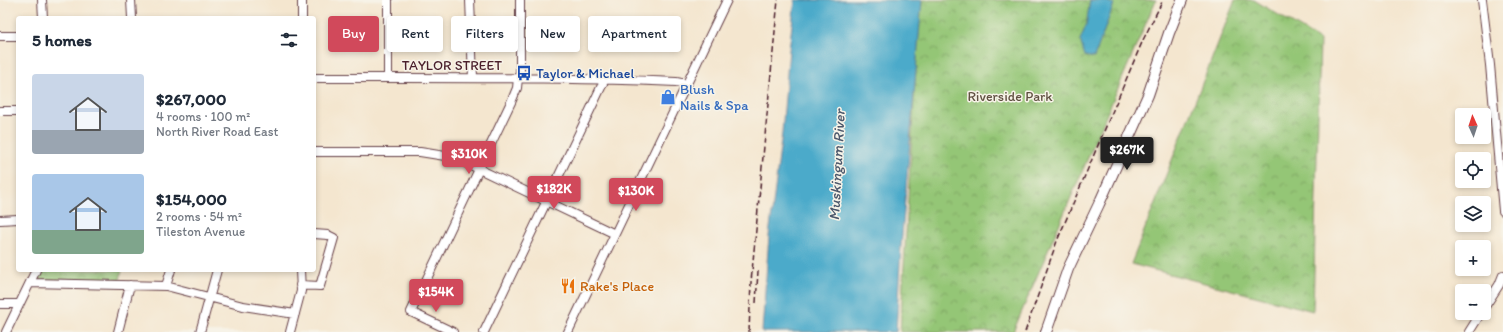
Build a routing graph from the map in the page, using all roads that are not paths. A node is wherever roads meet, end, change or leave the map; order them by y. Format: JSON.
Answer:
{"nodes":[{"id":1,"x":42,"y":0,"type":"edge"},
{"id":2,"x":131,"y":0,"type":"edge"},
{"id":3,"x":302,"y":0,"type":"edge"},
{"id":4,"x":388,"y":0,"type":"edge"},
{"id":5,"x":470,"y":0,"type":"edge"},
{"id":6,"x":520,"y":0,"type":"edge"},
{"id":7,"x":727,"y":0,"type":"edge"},
{"id":8,"x":1182,"y":0,"type":"edge"},
{"id":9,"x":1482,"y":0,"type":"edge"},
{"id":10,"x":42,"y":16,"type":"edge"},
{"id":11,"x":132,"y":16,"type":"edge"},
{"id":12,"x":302,"y":16,"type":"edge"},
{"id":13,"x":0,"y":36,"type":"edge"},
{"id":14,"x":16,"y":36,"type":"edge"},
{"id":15,"x":316,"y":78,"type":"edge"},
{"id":16,"x":388,"y":78,"type":"junction"},
{"id":17,"x":473,"y":78,"type":"junction"},
{"id":18,"x":519,"y":78,"type":"junction"},
{"id":19,"x":605,"y":79,"type":"junction"},
{"id":20,"x":687,"y":84,"type":"junction"},
{"id":21,"x":0,"y":111,"type":"edge"},
{"id":22,"x":16,"y":111,"type":"edge"},
{"id":23,"x":316,"y":152,"type":"edge"},
{"id":24,"x":480,"y":170,"type":"junction"},
{"id":25,"x":547,"y":201,"type":"junction"},
{"id":26,"x":1503,"y":211,"type":"edge"},
{"id":27,"x":16,"y":219,"type":"edge"},
{"id":28,"x":0,"y":220,"type":"edge"},
{"id":29,"x":316,"y":234,"type":"edge"},
{"id":30,"x":615,"y":234,"type":"junction"},
{"id":31,"x":35,"y":272,"type":"edge"},
{"id":32,"x":170,"y":272,"type":"edge"},
{"id":33,"x":216,"y":272,"type":"edge"},
{"id":34,"x":300,"y":272,"type":"edge"},
{"id":35,"x":1503,"y":275,"type":"edge"},
{"id":36,"x":30,"y":283,"type":"junction"},
{"id":37,"x":130,"y":285,"type":"junction"},
{"id":38,"x":300,"y":285,"type":"junction"},
{"id":39,"x":166,"y":286,"type":"junction"},
{"id":40,"x":1491,"y":297,"type":"edge"},
{"id":41,"x":210,"y":298,"type":"junction"},
{"id":42,"x":0,"y":304,"type":"edge"},
{"id":43,"x":19,"y":304,"type":"junction"},
{"id":44,"x":295,"y":314,"type":"junction"},
{"id":45,"x":1477,"y":320,"type":"edge"},
{"id":46,"x":6,"y":332,"type":"edge"},
{"id":47,"x":118,"y":332,"type":"edge"},
{"id":48,"x":200,"y":332,"type":"edge"},
{"id":49,"x":290,"y":332,"type":"edge"},
{"id":50,"x":452,"y":332,"type":"edge"},
{"id":51,"x":484,"y":332,"type":"edge"},
{"id":52,"x":568,"y":332,"type":"edge"},
{"id":53,"x":1046,"y":332,"type":"edge"},
{"id":54,"x":1469,"y":332,"type":"edge"}],
"edges":[{"from":1,"to":10,"type":"street"},
{"from":2,"to":11,"type":"street"},
{"from":3,"to":12,"type":"street"},
{"from":4,"to":16,"type":"street"},
{"from":5,"to":17,"type":"street"},
{"from":6,"to":18,"type":"street"},
{"from":7,"to":20,"type":"street"},
{"from":8,"to":53,"type":"main road"},
{"from":9,"to":26,"type":"street"},
{"from":13,"to":14,"type":"street"},
{"from":15,"to":16,"type":"street","name":"TAYLOR STREET"},
{"from":16,"to":17,"type":"street","name":"TAYLOR STREET"},
{"from":17,"to":18,"type":"street","name":"TAYLOR STREET"},
{"from":18,"to":19,"type":"street","name":"TAYLOR STREET"},
{"from":18,"to":24,"type":"street"},
{"from":19,"to":20,"type":"street","name":"TAYLOR STREET"},
{"from":19,"to":25,"type":"street"},
{"from":20,"to":30,"type":"street"},
{"from":21,"to":22,"type":"street"},
{"from":23,"to":24,"type":"street"},
{"from":24,"to":25,"type":"street"},
{"from":24,"to":50,"type":"street"},
{"from":25,"to":30,"type":"street"},
{"from":25,"to":51,"type":"street"},
{"from":27,"to":28,"type":"street"},
{"from":29,"to":38,"type":"street"},
{"from":30,"to":52,"type":"street"},
{"from":31,"to":36,"type":"street"},
{"from":32,"to":39,"type":"street"},
{"from":33,"to":41,"type":"street"},
{"from":34,"to":38,"type":"street"},
{"from":35,"to":40,"type":"street"},
{"from":36,"to":37,"type":"street"},
{"from":36,"to":43,"type":"street"},
{"from":37,"to":39,"type":"street"},
{"from":37,"to":47,"type":"street"},
{"from":38,"to":44,"type":"street"},
{"from":39,"to":41,"type":"street"},
{"from":41,"to":44,"type":"street"},
{"from":41,"to":48,"type":"street"},
{"from":42,"to":43,"type":"street"},
{"from":43,"to":46,"type":"street"},
{"from":44,"to":49,"type":"street"},
{"from":45,"to":54,"type":"street"}]}
